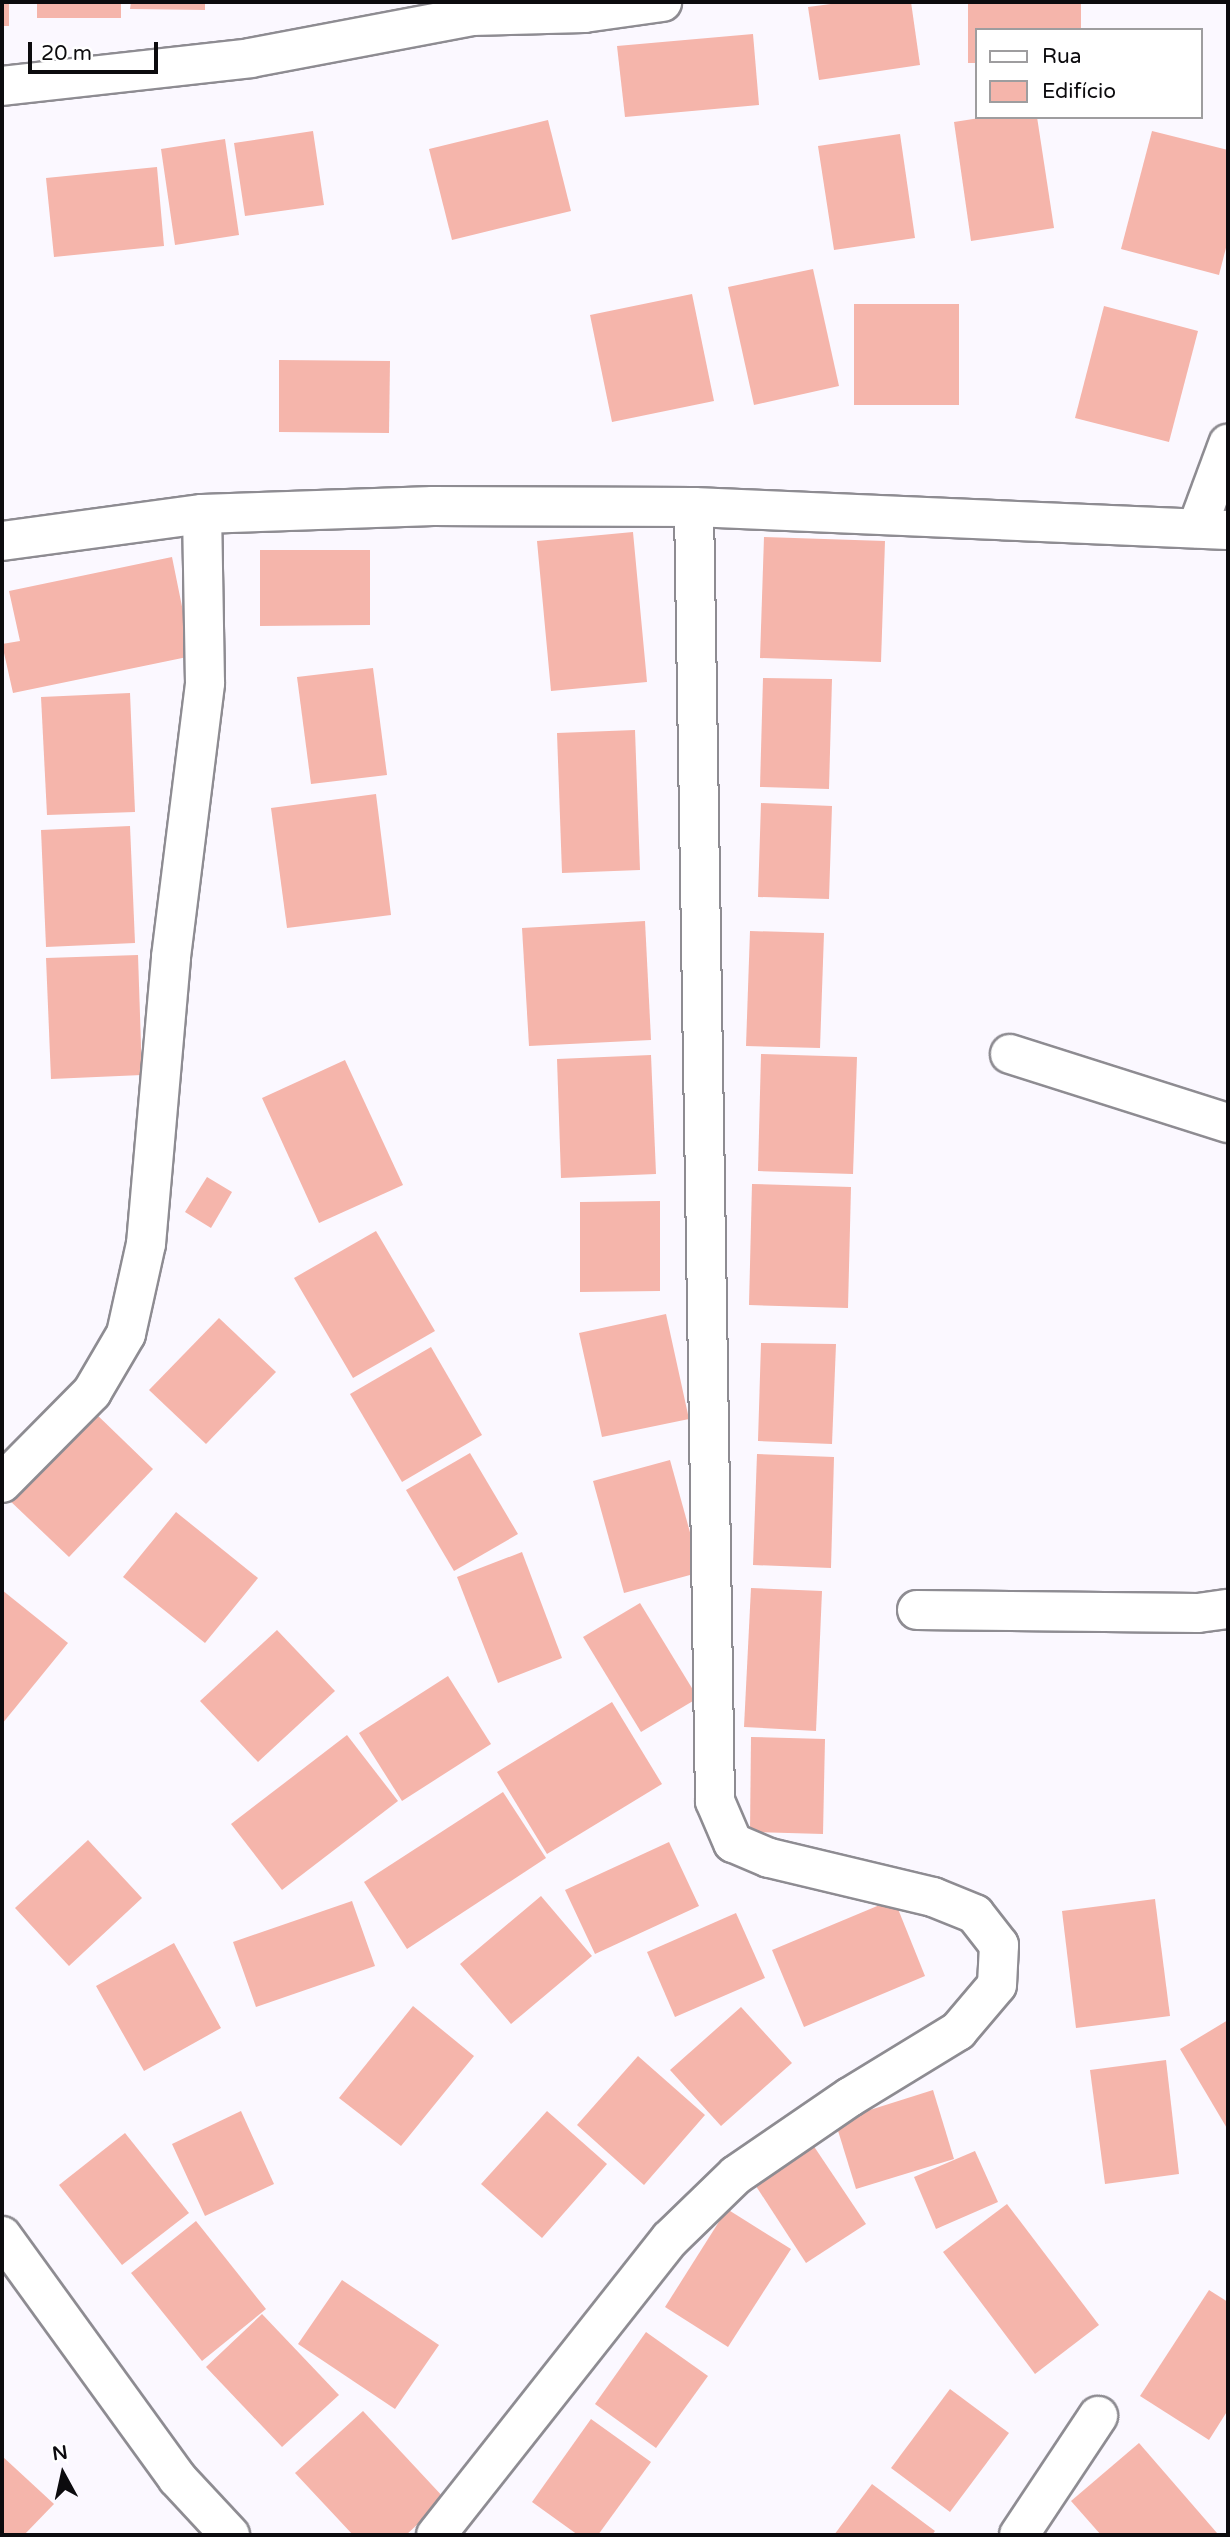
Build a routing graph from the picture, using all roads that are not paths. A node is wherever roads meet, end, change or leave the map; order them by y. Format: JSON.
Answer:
{"nodes":[{"id":1,"x":662,"y":2,"type":"edge"},
{"id":2,"x":467,"y":9,"type":"edge"},
{"id":3,"x":2,"y":86,"type":"edge"},
{"id":4,"x":1228,"y":444,"type":"edge"},
{"id":5,"x":694,"y":507,"type":"junction"},
{"id":6,"x":202,"y":514,"type":"junction"},
{"id":7,"x":1213,"y":529,"type":"edge"},
{"id":8,"x":2,"y":541,"type":"edge"},
{"id":9,"x":1010,"y":1054,"type":"dead end"},
{"id":10,"x":1228,"y":1123,"type":"edge"},
{"id":11,"x":2,"y":1483,"type":"edge"},
{"id":12,"x":1228,"y":1609,"type":"edge"},
{"id":13,"x":916,"y":1610,"type":"dead end"},
{"id":14,"x":2,"y":2236,"type":"edge"},
{"id":15,"x":1098,"y":2416,"type":"dead end"},
{"id":16,"x":230,"y":2535,"type":"edge"},
{"id":17,"x":436,"y":2535,"type":"edge"},
{"id":18,"x":1019,"y":2535,"type":"edge"}],
"edges":[{"from":1,"to":2,"type":"street"},
{"from":2,"to":3,"type":"street"},
{"from":4,"to":7,"type":"street"},
{"from":5,"to":6,"type":"street"},
{"from":5,"to":7,"type":"street"},
{"from":5,"to":17,"type":"street"},
{"from":6,"to":8,"type":"street"},
{"from":6,"to":11,"type":"street"},
{"from":9,"to":10,"type":"street"},
{"from":12,"to":13,"type":"street"},
{"from":14,"to":16,"type":"street"},
{"from":15,"to":18,"type":"street"}]}
